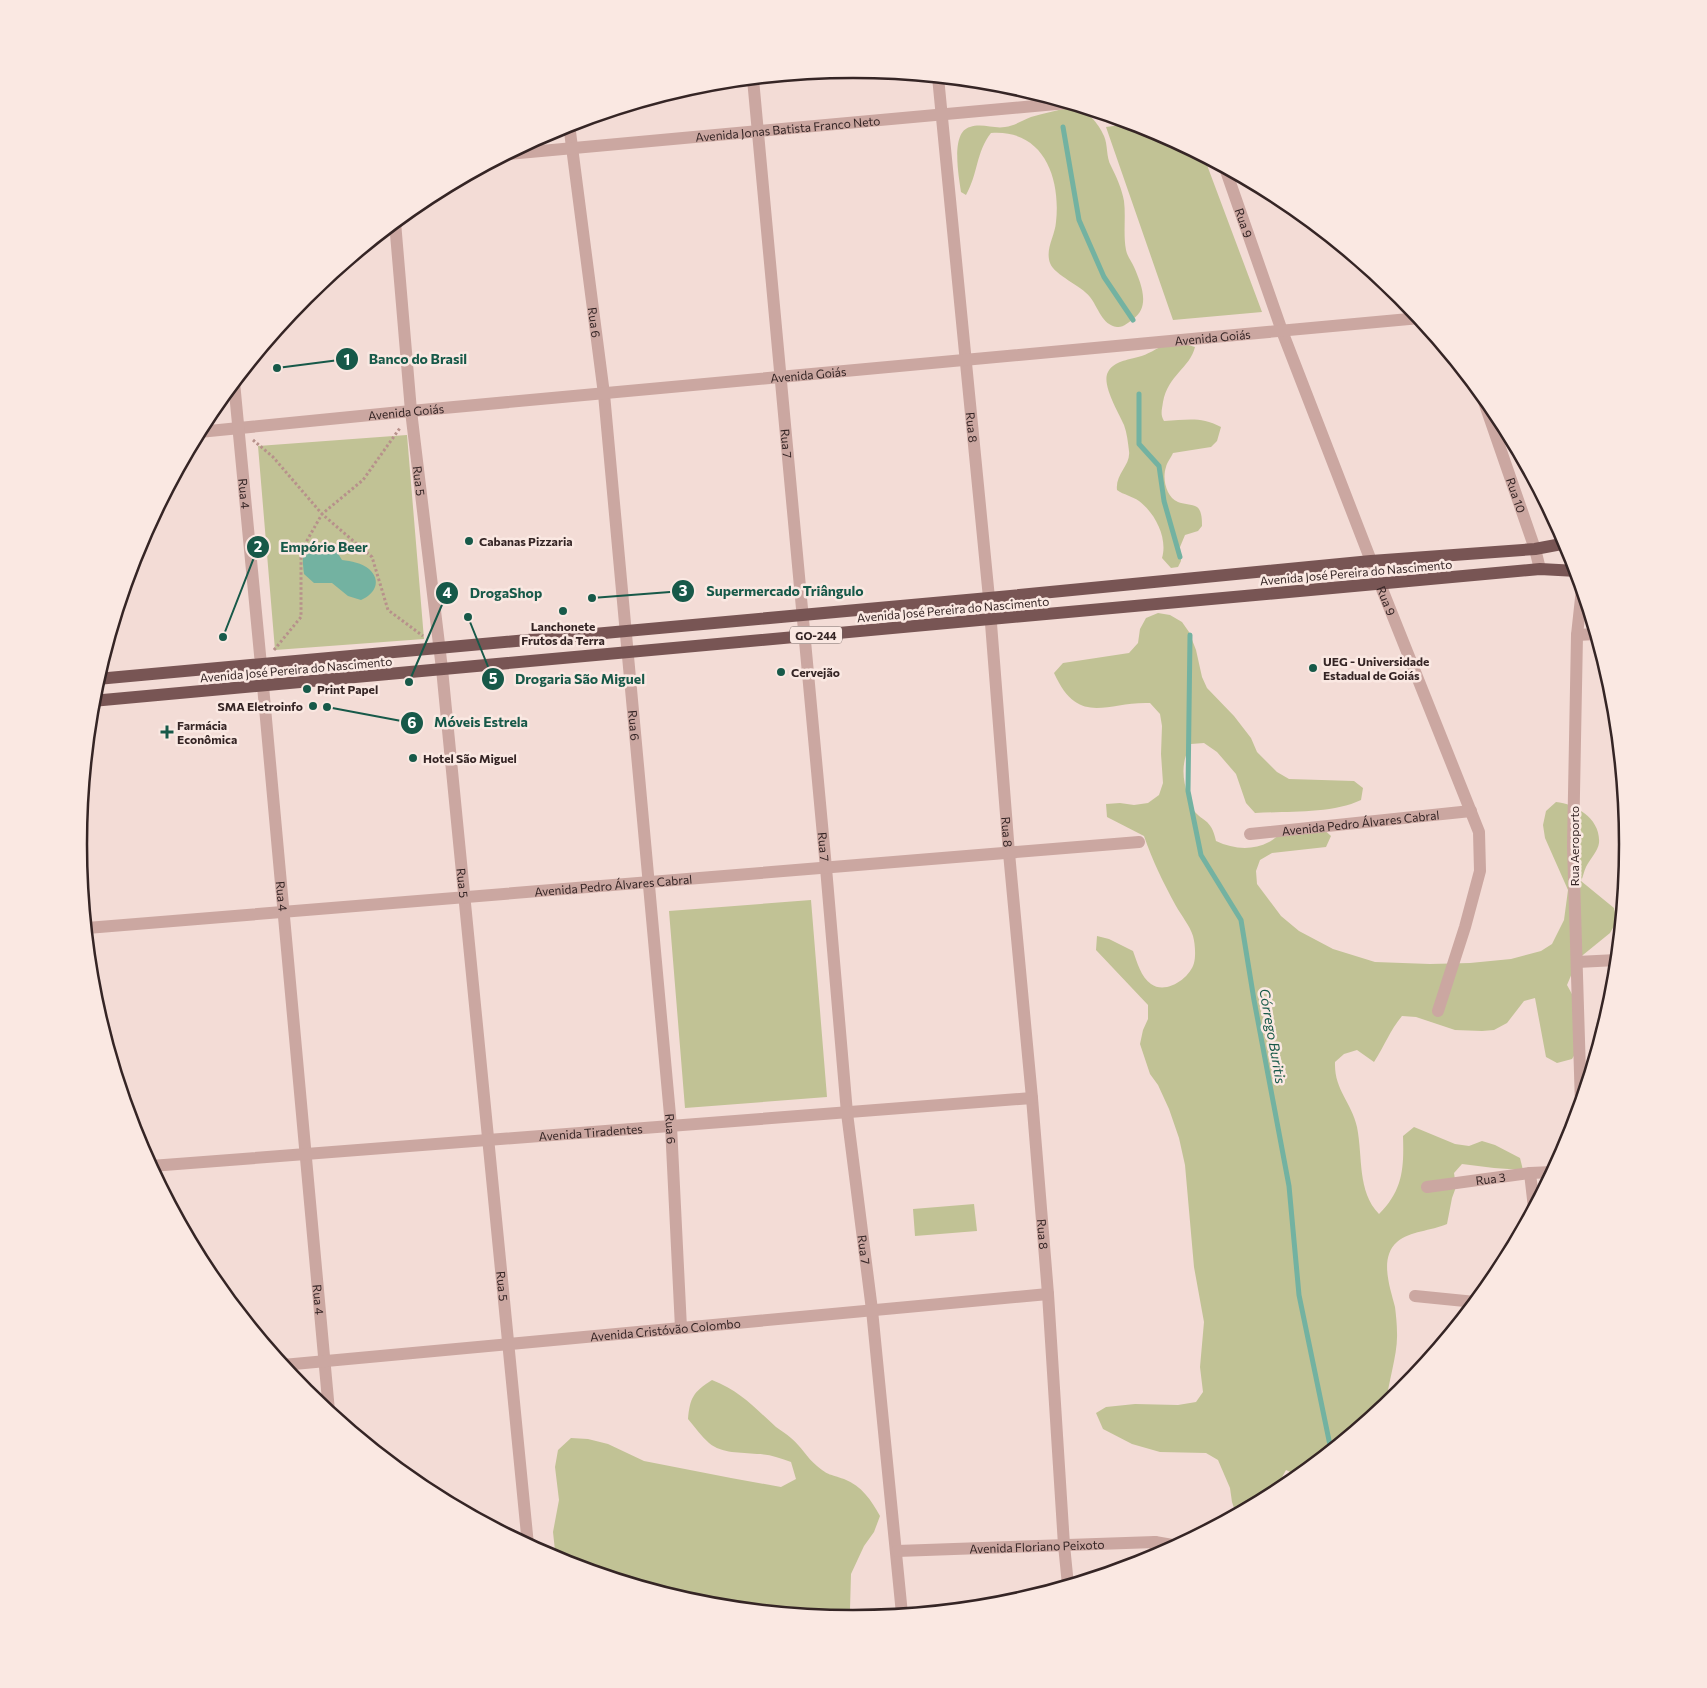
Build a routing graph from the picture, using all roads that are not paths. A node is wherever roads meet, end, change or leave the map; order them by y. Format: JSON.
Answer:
{"nodes":[{"id":1,"x":939,"y":82,"type":"edge"},
{"id":2,"x":753,"y":84,"type":"edge"},
{"id":3,"x":1053,"y":104,"type":"edge"},
{"id":4,"x":942,"y":114,"type":"junction"},
{"id":5,"x":758,"y":131,"type":"junction"},
{"id":6,"x":570,"y":132,"type":"edge"},
{"id":7,"x":571,"y":148,"type":"junction"},
{"id":8,"x":524,"y":152,"type":"edge"},
{"id":9,"x":1227,"y":175,"type":"edge"},
{"id":10,"x":396,"y":230,"type":"edge"},
{"id":11,"x":1411,"y":319,"type":"edge"},
{"id":12,"x":1282,"y":331,"type":"junction"},
{"id":13,"x":966,"y":360,"type":"junction"},
{"id":14,"x":781,"y":378,"type":"junction"},
{"id":15,"x":235,"y":391,"type":"edge"},
{"id":16,"x":604,"y":394,"type":"junction"},
{"id":17,"x":411,"y":411,"type":"junction"},
{"id":18,"x":1488,"y":414,"type":"edge"},
{"id":19,"x":239,"y":429,"type":"junction"},
{"id":20,"x":208,"y":431,"type":"edge"},
{"id":21,"x":1559,"y":544,"type":"edge"},
{"id":22,"x":1535,"y":549,"type":"junction"},
{"id":23,"x":1371,"y":561,"type":"junction"},
{"id":24,"x":1540,"y":569,"type":"junction"},
{"id":25,"x":1569,"y":571,"type":"edge"},
{"id":26,"x":1192,"y":578,"type":"junction"},
{"id":27,"x":1380,"y":584,"type":"junction"},
{"id":28,"x":989,"y":598,"type":"junction"},
{"id":29,"x":1195,"y":600,"type":"junction"},
{"id":30,"x":1581,"y":603,"type":"edge"},
{"id":31,"x":803,"y":615,"type":"junction"},
{"id":32,"x":991,"y":619,"type":"junction"},
{"id":33,"x":626,"y":631,"type":"junction"},
{"id":34,"x":1590,"y":635,"type":"edge"},
{"id":35,"x":805,"y":636,"type":"junction"},
{"id":36,"x":1577,"y":636,"type":"junction"},
{"id":37,"x":440,"y":648,"type":"junction"},
{"id":38,"x":628,"y":652,"type":"junction"},
{"id":39,"x":261,"y":664,"type":"junction"},
{"id":40,"x":442,"y":670,"type":"junction"},
{"id":41,"x":106,"y":678,"type":"edge"},
{"id":42,"x":263,"y":686,"type":"junction"},
{"id":43,"x":101,"y":700,"type":"edge"},
{"id":44,"x":1470,"y":811,"type":"junction"},
{"id":45,"x":1250,"y":834,"type":"dead end"},
{"id":46,"x":1139,"y":842,"type":"dead end"},
{"id":47,"x":1009,"y":853,"type":"junction"},
{"id":48,"x":826,"y":868,"type":"junction"},
{"id":49,"x":648,"y":882,"type":"junction"},
{"id":50,"x":464,"y":897,"type":"junction"},
{"id":51,"x":284,"y":912,"type":"junction"},
{"id":52,"x":92,"y":927,"type":"edge"},
{"id":53,"x":1610,"y":960,"type":"edge"},
{"id":54,"x":1577,"y":962,"type":"junction"},
{"id":55,"x":1438,"y":1011,"type":"dead end"},
{"id":56,"x":1580,"y":1085,"type":"edge"},
{"id":57,"x":1032,"y":1098,"type":"junction"},
{"id":58,"x":847,"y":1113,"type":"junction"},
{"id":59,"x":671,"y":1126,"type":"junction"},
{"id":60,"x":488,"y":1140,"type":"junction"},
{"id":61,"x":306,"y":1154,"type":"junction"},
{"id":62,"x":158,"y":1165,"type":"edge"},
{"id":63,"x":1546,"y":1172,"type":"edge"},
{"id":64,"x":1530,"y":1173,"type":"junction"},
{"id":65,"x":1426,"y":1187,"type":"dead end"},
{"id":66,"x":1533,"y":1198,"type":"edge"},
{"id":67,"x":1048,"y":1294,"type":"junction"},
{"id":68,"x":1415,"y":1296,"type":"dead end"},
{"id":69,"x":1469,"y":1301,"type":"edge"},
{"id":70,"x":872,"y":1310,"type":"junction"},
{"id":71,"x":681,"y":1328,"type":"junction"},
{"id":72,"x":508,"y":1344,"type":"junction"},
{"id":73,"x":324,"y":1361,"type":"junction"},
{"id":74,"x":291,"y":1364,"type":"edge"},
{"id":75,"x":328,"y":1401,"type":"edge"},
{"id":76,"x":527,"y":1537,"type":"edge"},
{"id":77,"x":1155,"y":1542,"type":"junction"},
{"id":78,"x":1165,"y":1544,"type":"edge"},
{"id":79,"x":1064,"y":1546,"type":"junction"},
{"id":80,"x":1155,"y":1548,"type":"edge"},
{"id":81,"x":896,"y":1551,"type":"junction"},
{"id":82,"x":1067,"y":1579,"type":"edge"},
{"id":83,"x":902,"y":1609,"type":"edge"}],
"edges":[{"from":1,"to":4,"type":"street","name":"Rua 8"},
{"from":2,"to":5,"type":"street","name":"Rua 7"},
{"from":3,"to":4,"type":"street","name":"Avenida Jonas Batista Franco Neto"},
{"from":4,"to":5,"type":"street","name":"Avenida Jonas Batista Franco Neto"},
{"from":4,"to":13,"type":"street","name":"Rua 8"},
{"from":5,"to":7,"type":"street","name":"Avenida Jonas Batista Franco Neto"},
{"from":5,"to":14,"type":"street","name":"Rua 7"},
{"from":6,"to":7,"type":"street","name":"Rua 6"},
{"from":7,"to":8,"type":"street","name":"Avenida Jonas Batista Franco Neto"},
{"from":7,"to":16,"type":"street","name":"Rua 6"},
{"from":9,"to":12,"type":"street","name":"Rua 9"},
{"from":10,"to":17,"type":"street","name":"Rua 5"},
{"from":11,"to":12,"type":"street","name":"Avenida Goiás"},
{"from":12,"to":13,"type":"street","name":"Avenida Goiás"},
{"from":12,"to":23,"type":"street","name":"Rua 9"},
{"from":13,"to":14,"type":"street","name":"Avenida Goiás"},
{"from":13,"to":28,"type":"street","name":"Rua 8"},
{"from":14,"to":16,"type":"street","name":"Avenida Goiás"},
{"from":14,"to":31,"type":"street","name":"Rua 7"},
{"from":15,"to":19,"type":"street","name":"Rua 4"},
{"from":16,"to":17,"type":"street","name":"Avenida Goiás"},
{"from":16,"to":33,"type":"street","name":"Rua 6"},
{"from":17,"to":19,"type":"street","name":"Avenida Goiás"},
{"from":17,"to":37,"type":"street","name":"Rua 5"},
{"from":18,"to":22,"type":"street","name":"Rua 10"},
{"from":19,"to":20,"type":"street","name":"Avenida Goiás"},
{"from":19,"to":39,"type":"street","name":"Rua 4"},
{"from":21,"to":22,"type":"main road","name":"Avenida José Pereira do Nascimento","number":"GO-244"},
{"from":22,"to":23,"type":"main road","name":"Avenida José Pereira do Nascimento","number":"GO-244"},
{"from":22,"to":24,"type":"street","name":"Rua 10"},
{"from":23,"to":26,"type":"main road","name":"Avenida José Pereira do Nascimento","number":"GO-244"},
{"from":23,"to":27,"type":"street","name":"Rua 9"},
{"from":24,"to":25,"type":"main road","name":"Avenida José Pereira do Nascimento","number":"GO-244"},
{"from":24,"to":27,"type":"main road","name":"Avenida José Pereira do Nascimento","number":"GO-244"},
{"from":26,"to":28,"type":"main road","name":"Avenida José Pereira do Nascimento","number":"GO-244"},
{"from":26,"to":29,"type":"main road"},
{"from":27,"to":29,"type":"main road","name":"Avenida José Pereira do Nascimento","number":"GO-244"},
{"from":27,"to":44,"type":"street","name":"Rua 9"},
{"from":28,"to":31,"type":"main road","name":"Avenida José Pereira do Nascimento","number":"GO-244"},
{"from":28,"to":32,"type":"street","name":"Rua 8"},
{"from":29,"to":32,"type":"main road","name":"Avenida José Pereira do Nascimento","number":"GO-244"},
{"from":30,"to":36,"type":"street","name":"Rua Aeroporto"},
{"from":31,"to":33,"type":"main road","name":"Avenida José Pereira do Nascimento","number":"GO-244"},
{"from":31,"to":35,"type":"street","name":"Rua 7"},
{"from":32,"to":35,"type":"main road","name":"Avenida José Pereira do Nascimento","number":"GO-244"},
{"from":32,"to":47,"type":"street","name":"Rua 8"},
{"from":33,"to":37,"type":"main road","name":"Avenida José Pereira do Nascimento","number":"GO-244"},
{"from":33,"to":38,"type":"street","name":"Rua 6"},
{"from":34,"to":36,"type":"street"},
{"from":35,"to":38,"type":"main road","name":"Avenida José Pereira do Nascimento","number":"GO-244"},
{"from":35,"to":48,"type":"street","name":"Rua 7"},
{"from":36,"to":54,"type":"street","name":"Rua Aeroporto"},
{"from":37,"to":39,"type":"main road","name":"Avenida José Pereira do Nascimento","number":"GO-244"},
{"from":37,"to":40,"type":"street","name":"Rua 5"},
{"from":38,"to":40,"type":"main road","name":"Avenida José Pereira do Nascimento","number":"GO-244"},
{"from":38,"to":49,"type":"street","name":"Rua 6"},
{"from":39,"to":41,"type":"main road","name":"Avenida José Pereira do Nascimento","number":"GO-244"},
{"from":39,"to":42,"type":"street","name":"Rua 4"},
{"from":40,"to":42,"type":"main road","name":"Avenida José Pereira do Nascimento","number":"GO-244"},
{"from":40,"to":50,"type":"street","name":"Rua 5"},
{"from":42,"to":43,"type":"main road","name":"Avenida José Pereira do Nascimento","number":"GO-244"},
{"from":42,"to":51,"type":"street","name":"Rua 4"},
{"from":44,"to":45,"type":"street","name":"Avenida Pedro Álvares Cabral"},
{"from":44,"to":55,"type":"street","name":"Rua 9"},
{"from":46,"to":47,"type":"street","name":"Avenida Pedro Álvares Cabral"},
{"from":47,"to":48,"type":"street","name":"Avenida Pedro Álvares Cabral"},
{"from":47,"to":57,"type":"street","name":"Rua 8"},
{"from":48,"to":49,"type":"street","name":"Avenida Pedro Álvares Cabral"},
{"from":48,"to":58,"type":"street","name":"Rua 7"},
{"from":49,"to":50,"type":"street","name":"Avenida Pedro Álvares Cabral"},
{"from":49,"to":59,"type":"street","name":"Rua 6"},
{"from":50,"to":51,"type":"street","name":"Avenida Pedro Álvares Cabral"},
{"from":50,"to":60,"type":"street","name":"Rua 5"},
{"from":51,"to":52,"type":"street","name":"Avenida Pedro Álvares Cabral"},
{"from":51,"to":61,"type":"street","name":"Rua 4"},
{"from":53,"to":54,"type":"street"},
{"from":54,"to":56,"type":"street","name":"Rua Aeroporto"},
{"from":57,"to":58,"type":"street","name":"Avenida Tiradentes"},
{"from":57,"to":67,"type":"street","name":"Rua 8"},
{"from":58,"to":59,"type":"street","name":"Avenida Tiradentes"},
{"from":58,"to":70,"type":"street","name":"Rua 7"},
{"from":59,"to":60,"type":"street","name":"Avenida Tiradentes"},
{"from":59,"to":71,"type":"street","name":"Rua 6"},
{"from":60,"to":61,"type":"street","name":"Avenida Tiradentes"},
{"from":60,"to":72,"type":"street","name":"Rua 5"},
{"from":61,"to":62,"type":"street","name":"Avenida Tiradentes"},
{"from":61,"to":73,"type":"street","name":"Rua 4"},
{"from":63,"to":64,"type":"street","name":"Rua 3"},
{"from":64,"to":65,"type":"street","name":"Rua 3"},
{"from":64,"to":66,"type":"street"},
{"from":67,"to":70,"type":"street","name":"Avenida Cristóvão Colombo"},
{"from":67,"to":79,"type":"street","name":"Rua 8"},
{"from":68,"to":69,"type":"street"},
{"from":70,"to":71,"type":"street","name":"Avenida Cristóvão Colombo"},
{"from":70,"to":81,"type":"street","name":"Rua 7"},
{"from":71,"to":72,"type":"street","name":"Avenida Cristóvão Colombo"},
{"from":72,"to":73,"type":"street","name":"Avenida Cristóvão Colombo"},
{"from":72,"to":76,"type":"street","name":"Rua 5"},
{"from":73,"to":74,"type":"street","name":"Avenida Cristóvão Colombo"},
{"from":73,"to":75,"type":"street","name":"Rua 4"},
{"from":77,"to":78,"type":"street","name":"Avenida Floriano Peixoto"},
{"from":77,"to":79,"type":"street","name":"Avenida Floriano Peixoto"},
{"from":77,"to":80,"type":"street"},
{"from":79,"to":81,"type":"street","name":"Avenida Floriano Peixoto"},
{"from":79,"to":82,"type":"street","name":"Rua 8"},
{"from":81,"to":83,"type":"street","name":"Rua 7"}]}
